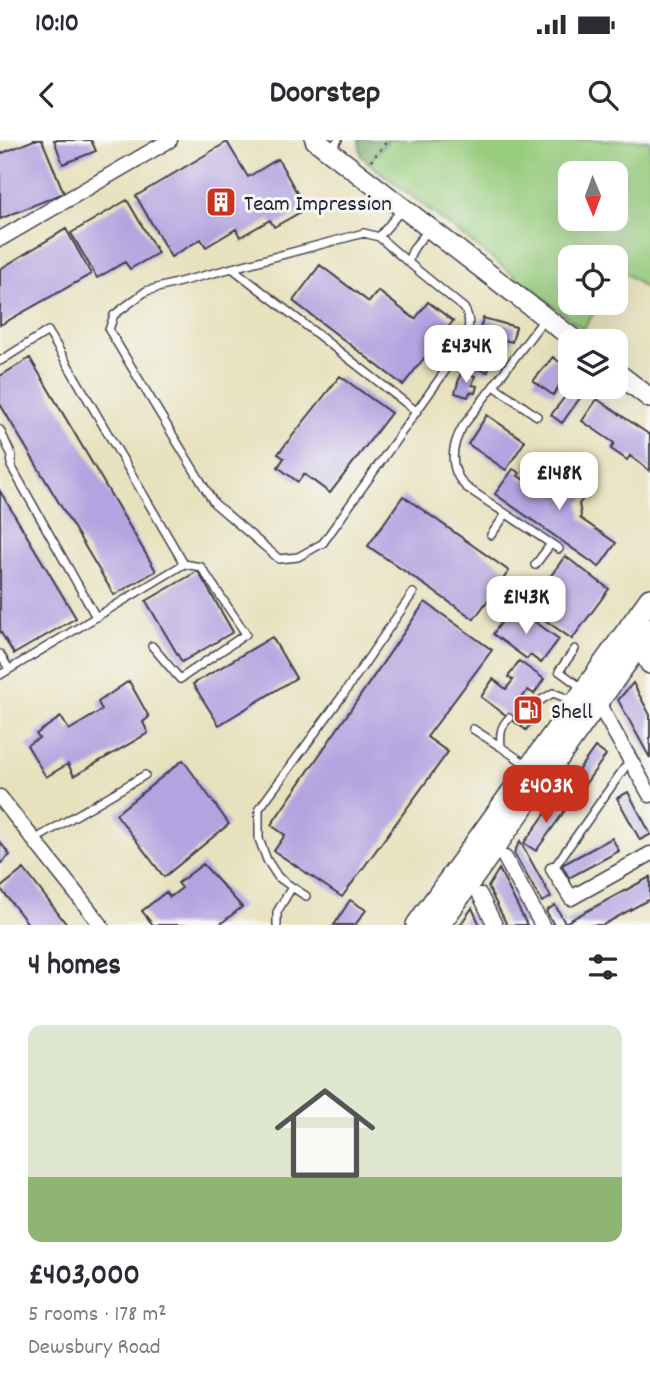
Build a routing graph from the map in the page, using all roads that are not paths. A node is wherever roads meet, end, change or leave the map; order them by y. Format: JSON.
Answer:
{"nodes":[{"id":1,"x":170,"y":140,"type":"edge"},
{"id":2,"x":328,"y":144,"type":"edge"},
{"id":3,"x":403,"y":208,"type":"junction"},
{"id":4,"x":429,"y":229,"type":"junction"},
{"id":5,"x":379,"y":237,"type":"junction"},
{"id":6,"x":0,"y":239,"type":"edge"},
{"id":7,"x":409,"y":263,"type":"junction"},
{"id":8,"x":232,"y":268,"type":"junction"},
{"id":9,"x":546,"y":318,"type":"junction"},
{"id":10,"x":560,"y":329,"type":"edge"},
{"id":11,"x":0,"y":360,"type":"edge"},
{"id":12,"x":628,"y":381,"type":"edge"},
{"id":13,"x":494,"y":386,"type":"junction"},
{"id":14,"x":650,"y":398,"type":"edge"},
{"id":15,"x":416,"y":411,"type":"junction"},
{"id":16,"x":537,"y":416,"type":"dead end"},
{"id":17,"x":0,"y":430,"type":"edge"},
{"id":18,"x":506,"y":514,"type":"junction"},
{"id":19,"x":491,"y":535,"type":"dead end"},
{"id":20,"x":551,"y":544,"type":"junction"},
{"id":21,"x":559,"y":550,"type":"dead end"},
{"id":22,"x":184,"y":564,"type":"junction"},
{"id":23,"x":536,"y":565,"type":"dead end"},
{"id":24,"x":413,"y":593,"type":"dead end"},
{"id":25,"x":650,"y":599,"type":"edge"},
{"id":26,"x":96,"y":617,"type":"junction"},
{"id":27,"x":639,"y":633,"type":"edge"},
{"id":28,"x":152,"y":646,"type":"dead end"},
{"id":29,"x":575,"y":649,"type":"dead end"},
{"id":30,"x":0,"y":654,"type":"edge"},
{"id":31,"x":650,"y":664,"type":"edge"},
{"id":32,"x":9,"y":670,"type":"junction"},
{"id":33,"x":0,"y":675,"type":"edge"},
{"id":34,"x":586,"y":700,"type":"junction"},
{"id":35,"x":531,"y":706,"type":"dead end"},
{"id":36,"x":509,"y":718,"type":"dead end"},
{"id":37,"x":473,"y":729,"type":"dead end"},
{"id":38,"x":501,"y":747,"type":"junction"},
{"id":39,"x":631,"y":760,"type":"junction"},
{"id":40,"x":539,"y":771,"type":"junction"},
{"id":41,"x":145,"y":775,"type":"dead end"},
{"id":42,"x":650,"y":795,"type":"edge"},
{"id":43,"x":0,"y":797,"type":"edge"},
{"id":44,"x":34,"y":840,"type":"junction"},
{"id":45,"x":650,"y":854,"type":"edge"},
{"id":46,"x":505,"y":858,"type":"dead end"},
{"id":47,"x":553,"y":869,"type":"joint"},
{"id":48,"x":292,"y":887,"type":"junction"},
{"id":49,"x":480,"y":895,"type":"dead end"},
{"id":50,"x":306,"y":896,"type":"dead end"},
{"id":51,"x":435,"y":920,"type":"edge"},
{"id":52,"x":102,"y":925,"type":"edge"},
{"id":53,"x":277,"y":925,"type":"edge"},
{"id":54,"x":495,"y":925,"type":"edge"},
{"id":55,"x":542,"y":925,"type":"edge"}],
"edges":[{"from":1,"to":6,"type":"street"},
{"from":2,"to":3,"type":"street"},
{"from":3,"to":4,"type":"street"},
{"from":3,"to":5,"type":"lane"},
{"from":4,"to":7,"type":"lane"},
{"from":4,"to":9,"type":"street"},
{"from":5,"to":7,"type":"lane"},
{"from":5,"to":8,"type":"lane"},
{"from":7,"to":15,"type":"lane"},
{"from":8,"to":15,"type":"lane"},
{"from":8,"to":15,"type":"lane"},
{"from":9,"to":10,"type":"street"},
{"from":9,"to":13,"type":"lane"},
{"from":11,"to":22,"type":"lane"},
{"from":12,"to":14,"type":"street"},
{"from":13,"to":16,"type":"lane"},
{"from":13,"to":18,"type":"lane"},
{"from":17,"to":26,"type":"lane"},
{"from":18,"to":19,"type":"lane"},
{"from":18,"to":20,"type":"lane"},
{"from":20,"to":21,"type":"lane"},
{"from":20,"to":23,"type":"lane"},
{"from":22,"to":26,"type":"lane"},
{"from":22,"to":28,"type":"lane"},
{"from":24,"to":48,"type":"lane"},
{"from":25,"to":27,"type":"main road"},
{"from":26,"to":32,"type":"lane"},
{"from":27,"to":31,"type":"street"},
{"from":27,"to":34,"type":"main road"},
{"from":29,"to":34,"type":"lane"},
{"from":30,"to":32,"type":"lane"},
{"from":32,"to":33,"type":"lane"},
{"from":34,"to":35,"type":"lane"},
{"from":34,"to":39,"type":"street"},
{"from":34,"to":40,"type":"main road"},
{"from":36,"to":38,"type":"lane"},
{"from":37,"to":38,"type":"lane"},
{"from":38,"to":40,"type":"lane"},
{"from":39,"to":42,"type":"street"},
{"from":39,"to":47,"type":"lane"},
{"from":40,"to":51,"type":"main road"},
{"from":41,"to":44,"type":"lane"},
{"from":43,"to":44,"type":"street"},
{"from":44,"to":52,"type":"street"},
{"from":45,"to":47,"type":"street"},
{"from":46,"to":55,"type":"street"},
{"from":48,"to":50,"type":"lane"},
{"from":48,"to":53,"type":"lane"},
{"from":49,"to":54,"type":"street"}]}
